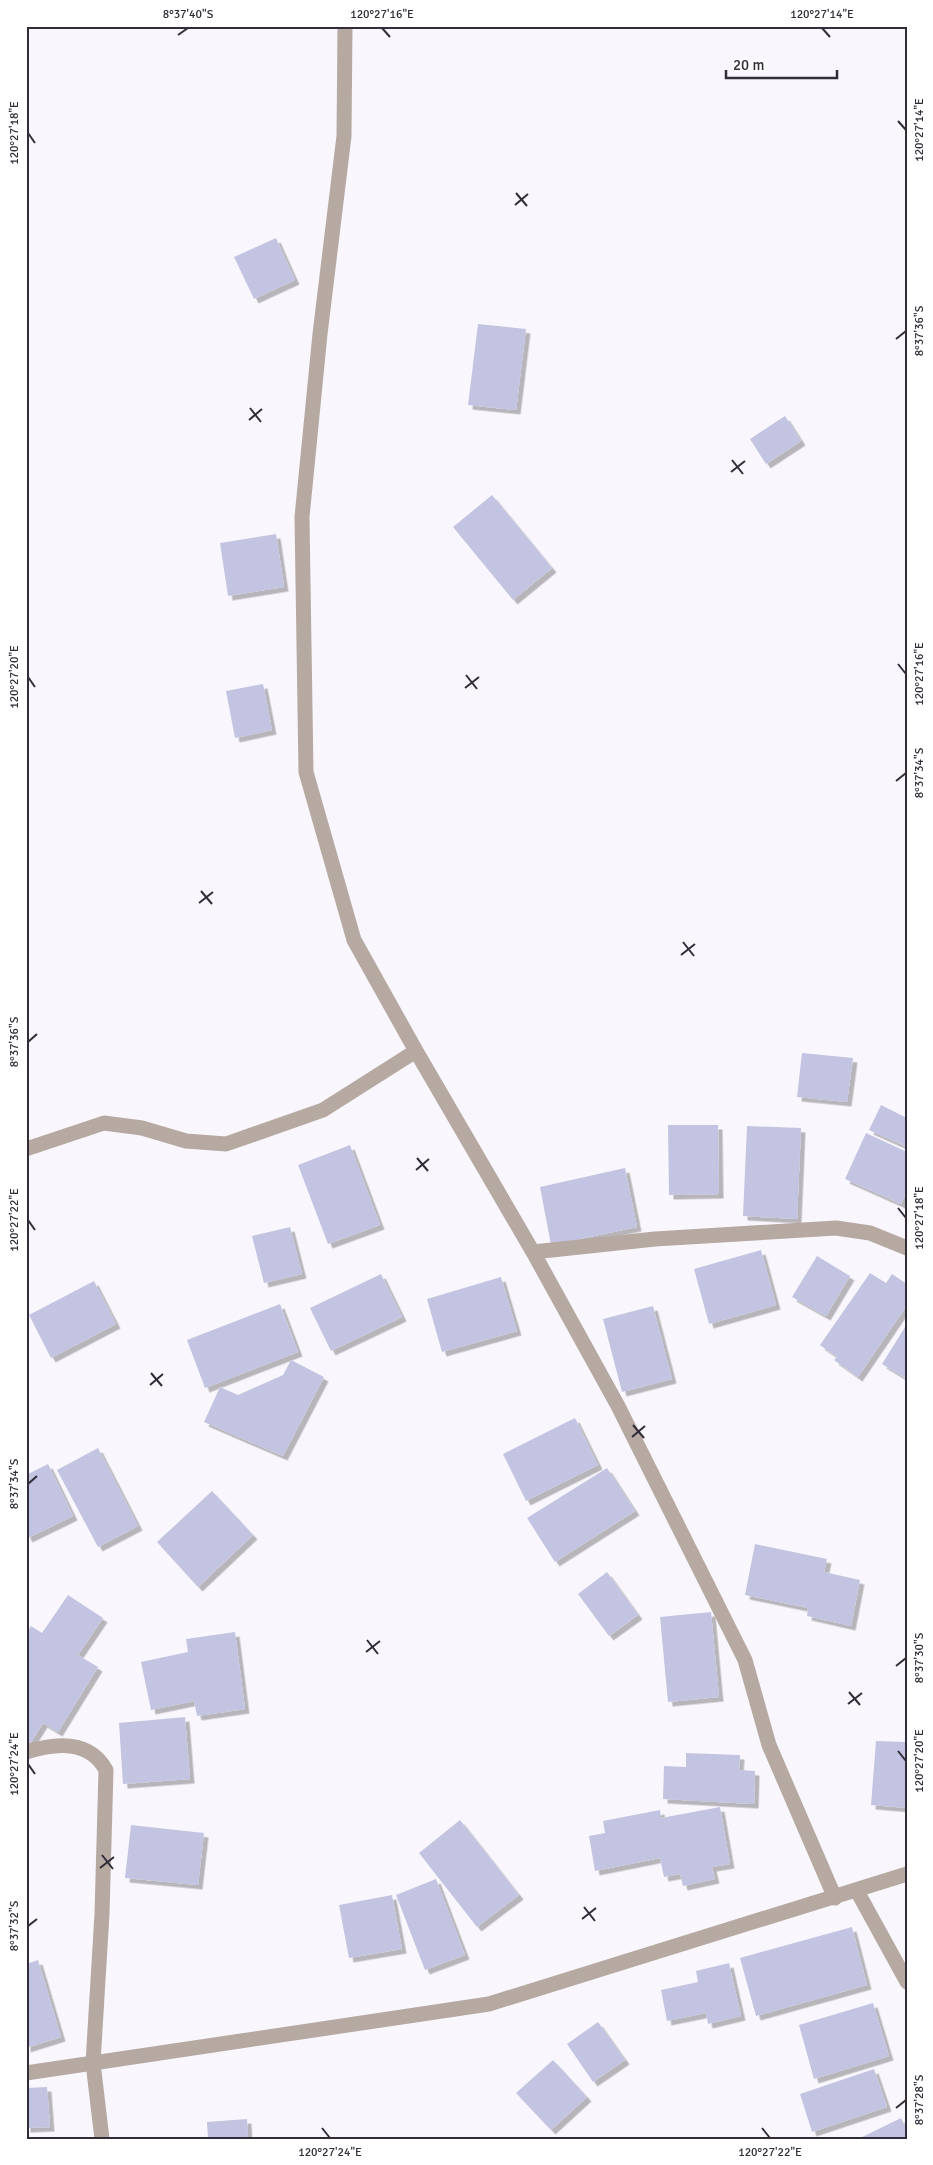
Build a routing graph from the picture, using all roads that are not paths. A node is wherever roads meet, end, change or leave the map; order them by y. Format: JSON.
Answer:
{"nodes":[{"id":1,"x":345,"y":26,"type":"edge"},
{"id":2,"x":416,"y":1051,"type":"junction"},
{"id":3,"x":26,"y":1149,"type":"edge"},
{"id":4,"x":907,"y":1248,"type":"edge"},
{"id":5,"x":533,"y":1252,"type":"junction"},
{"id":6,"x":26,"y":1752,"type":"edge"},
{"id":7,"x":907,"y":1874,"type":"edge"},
{"id":8,"x":856,"y":1891,"type":"junction"},
{"id":9,"x":835,"y":1898,"type":"junction"},
{"id":10,"x":907,"y":1982,"type":"edge"},
{"id":11,"x":93,"y":2063,"type":"junction"},
{"id":12,"x":26,"y":2073,"type":"edge"},
{"id":13,"x":102,"y":2139,"type":"edge"}],
"edges":[{"from":1,"to":2,"type":"street"},
{"from":2,"to":3,"type":"street"},
{"from":2,"to":5,"type":"street"},
{"from":4,"to":5,"type":"street"},
{"from":5,"to":9,"type":"street"},
{"from":6,"to":11,"type":"street"},
{"from":7,"to":8,"type":"street"},
{"from":8,"to":9,"type":"street"},
{"from":8,"to":10,"type":"street"},
{"from":9,"to":11,"type":"street"},
{"from":11,"to":12,"type":"street"},
{"from":11,"to":13,"type":"street"}]}
